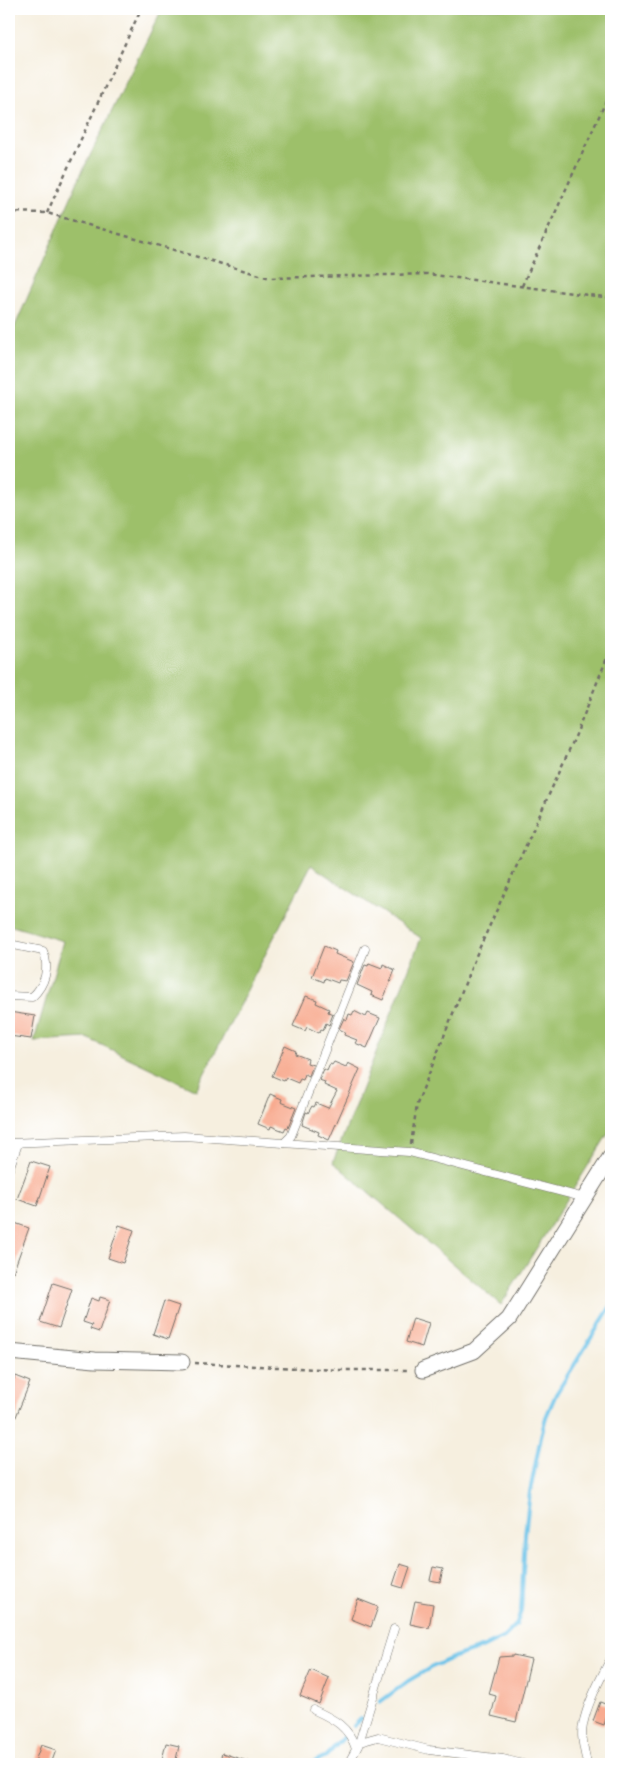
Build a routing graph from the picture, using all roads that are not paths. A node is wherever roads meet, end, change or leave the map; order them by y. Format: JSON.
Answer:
{"nodes":[{"id":1,"x":9,"y":944,"type":"edge"},
{"id":2,"x":365,"y":949,"type":"dead end"},
{"id":3,"x":9,"y":996,"type":"edge"},
{"id":4,"x":9,"y":1143,"type":"edge"},
{"id":5,"x":284,"y":1143,"type":"junction"},
{"id":6,"x":18,"y":1144,"type":"junction"},
{"id":7,"x":611,"y":1156,"type":"edge"},
{"id":8,"x":9,"y":1168,"type":"edge"},
{"id":9,"x":585,"y":1198,"type":"junction"},
{"id":10,"x":9,"y":1352,"type":"edge"},
{"id":11,"x":182,"y":1362,"type":"road end"},
{"id":12,"x":423,"y":1370,"type":"road end"},
{"id":13,"x":394,"y":1629,"type":"dead end"},
{"id":14,"x":611,"y":1658,"type":"edge"},
{"id":15,"x":314,"y":1710,"type":"dead end"},
{"id":16,"x":358,"y":1745,"type":"junction"},
{"id":17,"x":348,"y":1764,"type":"edge"},
{"id":18,"x":523,"y":1764,"type":"edge"},
{"id":19,"x":587,"y":1764,"type":"edge"}],
"edges":[{"from":1,"to":3,"type":"lane"},
{"from":2,"to":5,"type":"lane"},
{"from":4,"to":6,"type":"lane"},
{"from":5,"to":6,"type":"lane"},
{"from":5,"to":9,"type":"lane"},
{"from":6,"to":8,"type":"lane"},
{"from":7,"to":9,"type":"street"},
{"from":9,"to":12,"type":"street"},
{"from":10,"to":11,"type":"street"},
{"from":13,"to":16,"type":"lane"},
{"from":14,"to":19,"type":"lane"},
{"from":15,"to":16,"type":"lane"},
{"from":16,"to":17,"type":"lane"},
{"from":16,"to":18,"type":"lane"}]}
